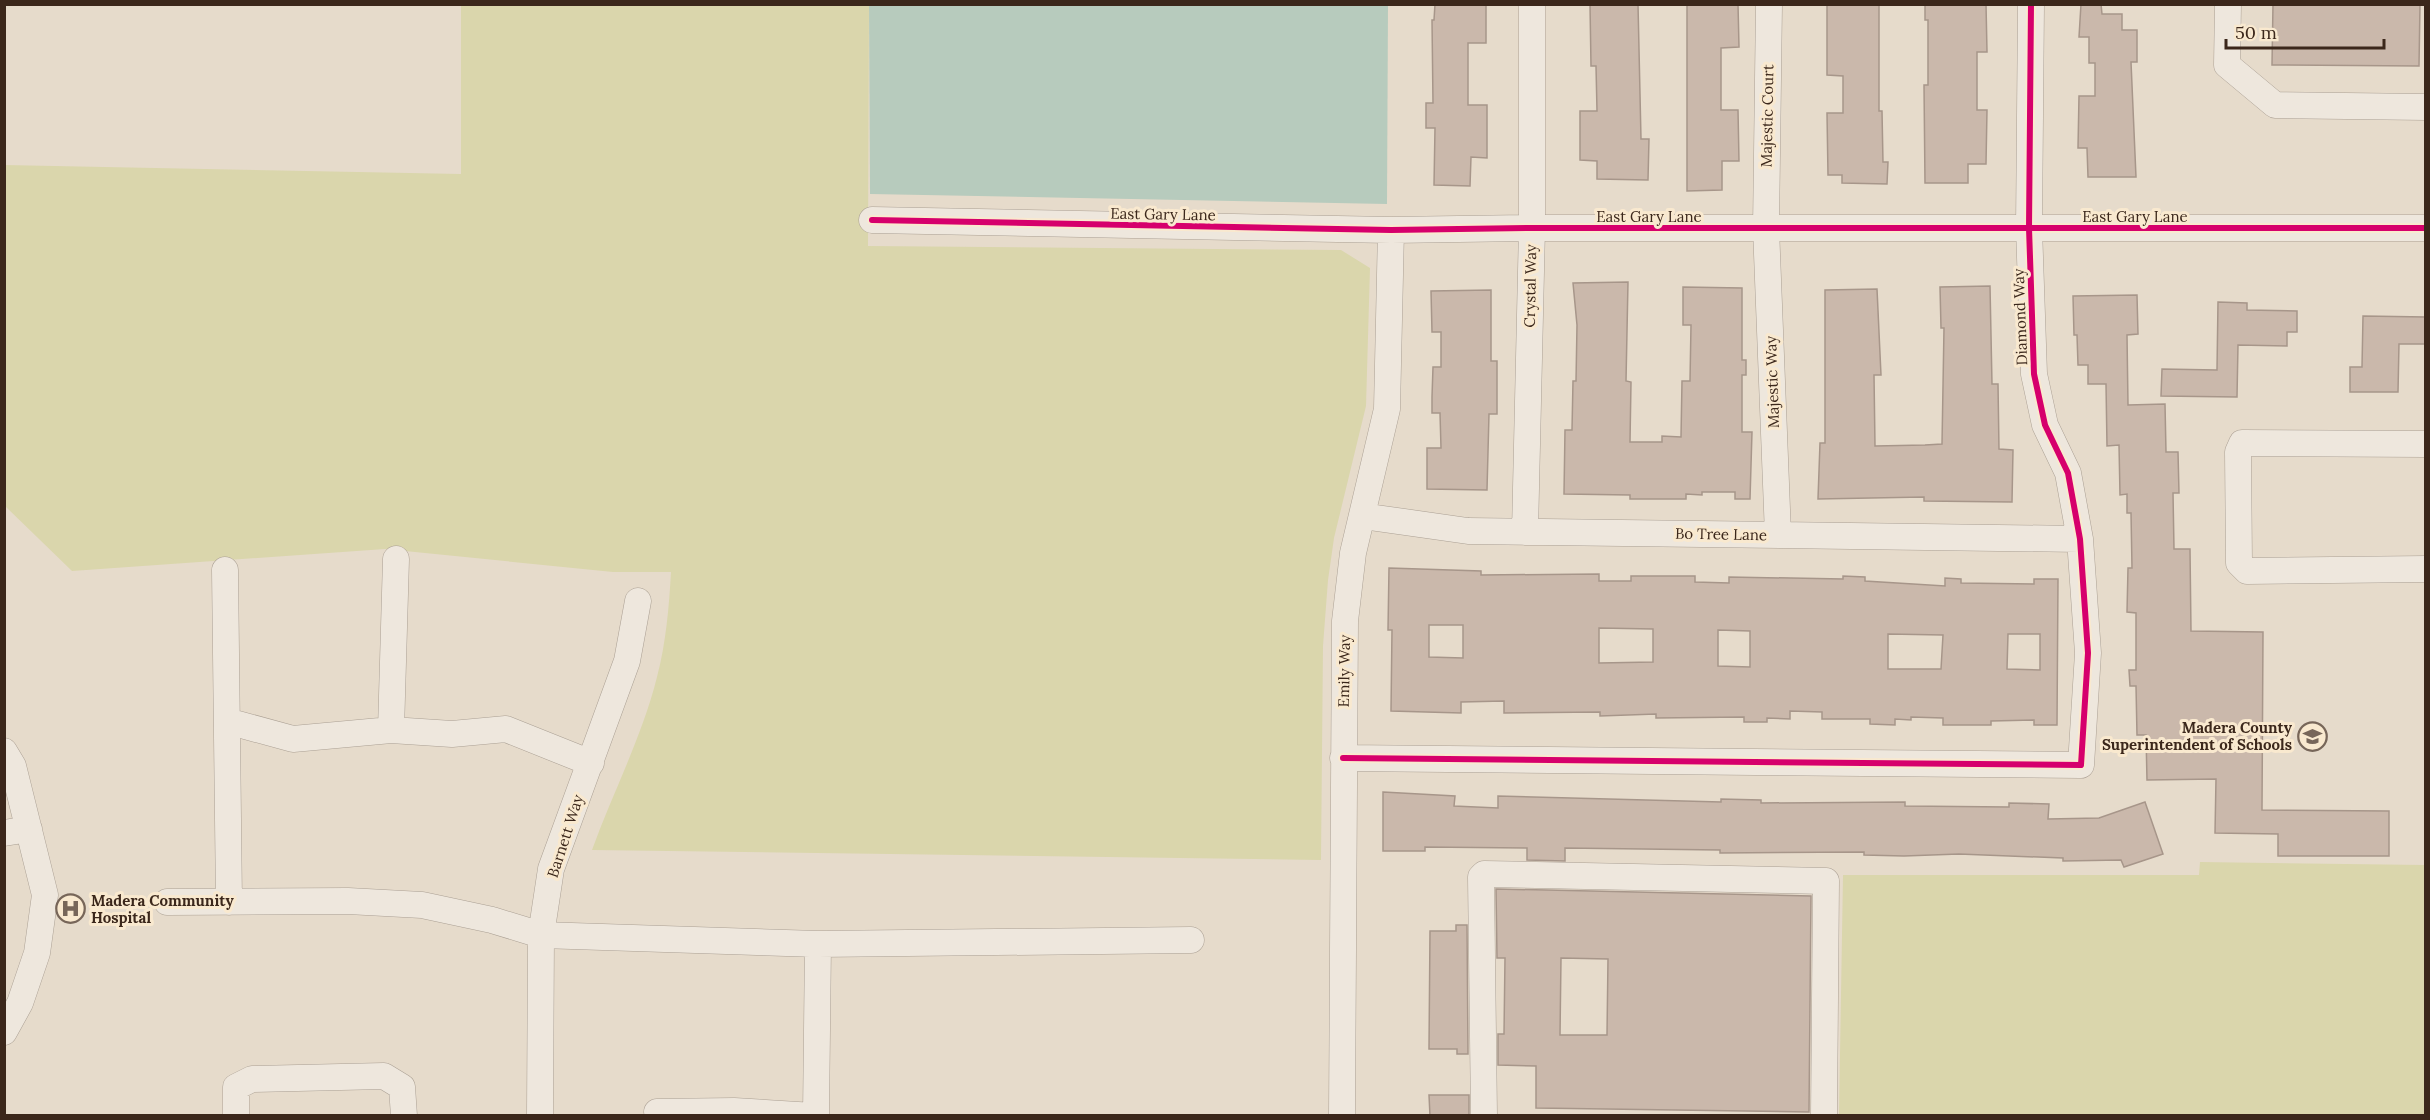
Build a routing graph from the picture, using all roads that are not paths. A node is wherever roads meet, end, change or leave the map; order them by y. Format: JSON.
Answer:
{"nodes":[{"id":1,"x":1532,"y":4,"type":"edge"},
{"id":2,"x":1769,"y":4,"type":"edge"},
{"id":3,"x":2031,"y":4,"type":"edge"},
{"id":4,"x":2228,"y":4,"type":"edge"},
{"id":5,"x":2426,"y":107,"type":"edge"},
{"id":6,"x":872,"y":220,"type":"dead end"},
{"id":7,"x":1532,"y":228,"type":"junction"},
{"id":8,"x":1766,"y":228,"type":"junction"},
{"id":9,"x":2029,"y":228,"type":"junction"},
{"id":10,"x":2426,"y":228,"type":"edge"},
{"id":11,"x":1391,"y":231,"type":"junction"},
{"id":12,"x":2426,"y":444,"type":"edge"},
{"id":13,"x":1362,"y":516,"type":"junction"},
{"id":14,"x":1525,"y":532,"type":"junction"},
{"id":15,"x":1778,"y":535,"type":"junction"},
{"id":16,"x":2080,"y":539,"type":"junction"},
{"id":17,"x":396,"y":559,"type":"dead end"},
{"id":18,"x":2426,"y":569,"type":"edge"},
{"id":19,"x":225,"y":570,"type":"dead end"},
{"id":20,"x":638,"y":601,"type":"dead end"},
{"id":21,"x":227,"y":721,"type":"junction"},
{"id":22,"x":391,"y":730,"type":"junction"},
{"id":23,"x":4,"y":751,"type":"edge"},
{"id":24,"x":1343,"y":758,"type":"junction"},
{"id":25,"x":591,"y":764,"type":"junction"},
{"id":26,"x":17,"y":831,"type":"edge"},
{"id":27,"x":167,"y":902,"type":"dead end"},
{"id":28,"x":228,"y":902,"type":"junction"},
{"id":29,"x":541,"y":935,"type":"junction"},
{"id":30,"x":1191,"y":940,"type":"dead end"},
{"id":31,"x":818,"y":944,"type":"junction"},
{"id":32,"x":4,"y":1032,"type":"edge"},
{"id":33,"x":657,"y":1112,"type":"dead end"},
{"id":34,"x":734,"y":1113,"type":"edge"},
{"id":35,"x":236,"y":1116,"type":"edge"},
{"id":36,"x":404,"y":1116,"type":"edge"},
{"id":37,"x":540,"y":1116,"type":"edge"},
{"id":38,"x":815,"y":1116,"type":"edge"},
{"id":39,"x":1342,"y":1116,"type":"edge"},
{"id":40,"x":1484,"y":1116,"type":"edge"},
{"id":41,"x":1824,"y":1116,"type":"edge"}],
"edges":[{"from":1,"to":7,"type":"street","name":"Crystal Way"},
{"from":2,"to":8,"type":"street","name":"Majestic Court"},
{"from":3,"to":9,"type":"street","name":"Diamond Way"},
{"from":4,"to":5,"type":"street"},
{"from":6,"to":11,"type":"street","name":"East Gary Lane"},
{"from":7,"to":8,"type":"street","name":"East Gary Lane"},
{"from":7,"to":11,"type":"street","name":"East Gary Lane"},
{"from":7,"to":14,"type":"street","name":"Crystal Way"},
{"from":8,"to":9,"type":"street","name":"East Gary Lane"},
{"from":8,"to":15,"type":"street","name":"Majestic Way"},
{"from":9,"to":10,"type":"street","name":"East Gary Lane"},
{"from":9,"to":16,"type":"street","name":"Diamond Way"},
{"from":11,"to":13,"type":"street","name":"Emily Way"},
{"from":12,"to":18,"type":"street"},
{"from":13,"to":14,"type":"street","name":"Bo Tree Lane"},
{"from":13,"to":24,"type":"street","name":"Emily Way"},
{"from":14,"to":15,"type":"street","name":"Bo Tree Lane"},
{"from":15,"to":16,"type":"street","name":"Bo Tree Lane"},
{"from":16,"to":24,"type":"street","name":"Diamond Way"},
{"from":17,"to":22,"type":"street"},
{"from":19,"to":21,"type":"street"},
{"from":20,"to":25,"type":"street","name":"Barnett Way"},
{"from":21,"to":22,"type":"street"},
{"from":21,"to":28,"type":"street"},
{"from":22,"to":25,"type":"street"},
{"from":23,"to":26,"type":"street"},
{"from":24,"to":39,"type":"street","name":"Emily Way"},
{"from":25,"to":29,"type":"street","name":"Barnett Way"},
{"from":26,"to":32,"type":"street"},
{"from":27,"to":28,"type":"street"},
{"from":28,"to":29,"type":"street"},
{"from":29,"to":31,"type":"street"},
{"from":29,"to":37,"type":"street","name":"Barnett Way"},
{"from":30,"to":31,"type":"street"},
{"from":31,"to":38,"type":"street"},
{"from":33,"to":34,"type":"street"},
{"from":34,"to":38,"type":"street"},
{"from":35,"to":36,"type":"street"},
{"from":40,"to":41,"type":"street"}]}
